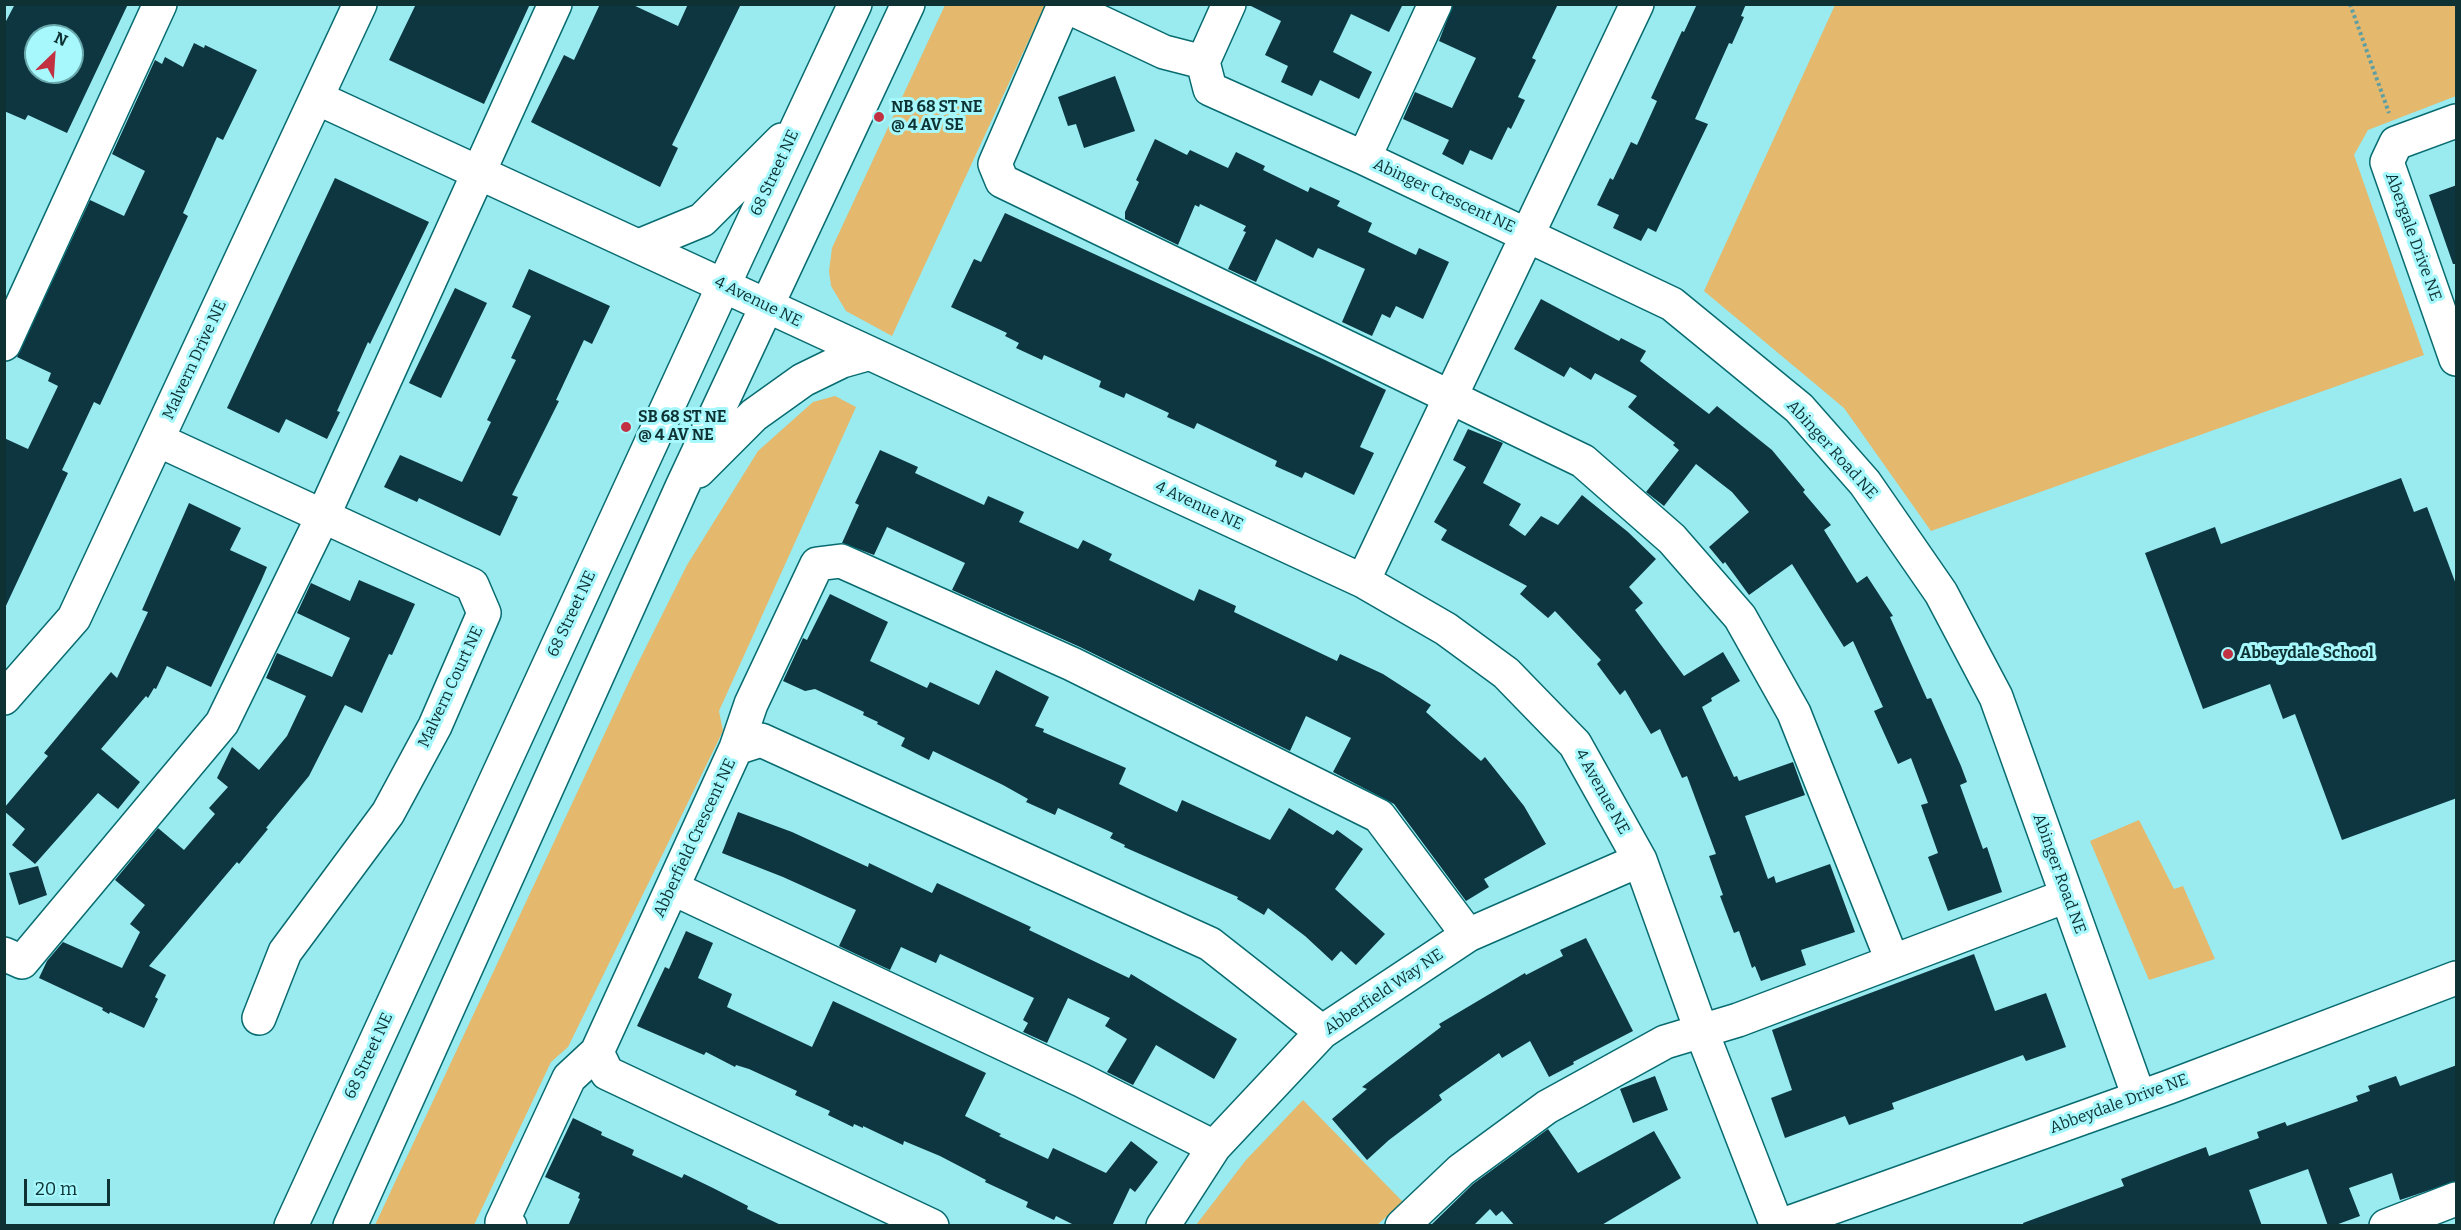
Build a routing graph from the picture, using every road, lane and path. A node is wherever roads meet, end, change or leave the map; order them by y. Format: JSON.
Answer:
{"nodes":[{"id":1,"x":160,"y":4,"type":"edge"},
{"id":2,"x":360,"y":4,"type":"edge"},
{"id":3,"x":555,"y":4,"type":"edge"},
{"id":4,"x":855,"y":4,"type":"edge"},
{"id":5,"x":909,"y":4,"type":"edge"},
{"id":6,"x":1229,"y":4,"type":"edge"},
{"id":7,"x":1435,"y":4,"type":"edge"},
{"id":8,"x":1637,"y":4,"type":"edge"},
{"id":9,"x":2350,"y":4,"type":"edge"},
{"id":10,"x":1203,"y":62,"type":"junction"},
{"id":11,"x":317,"y":98,"type":"junction"},
{"id":12,"x":2457,"y":121,"type":"edge"},
{"id":13,"x":798,"y":124,"type":"junction"},
{"id":14,"x":2396,"y":143,"type":"junction"},
{"id":15,"x":1364,"y":158,"type":"junction"},
{"id":16,"x":478,"y":172,"type":"junction"},
{"id":17,"x":1528,"y":236,"type":"junction"},
{"id":18,"x":639,"y":246,"type":"junction"},
{"id":19,"x":723,"y":286,"type":"junction"},
{"id":20,"x":767,"y":307,"type":"junction"},
{"id":21,"x":2453,"y":339,"type":"edge"},
{"id":22,"x":4,"y":344,"type":"edge"},
{"id":23,"x":867,"y":354,"type":"junction"},
{"id":24,"x":1450,"y":395,"type":"junction"},
{"id":25,"x":158,"y":440,"type":"junction"},
{"id":26,"x":682,"y":487,"type":"junction"},
{"id":27,"x":323,"y":516,"type":"junction"},
{"id":28,"x":1363,"y":581,"type":"junction"},
{"id":29,"x":4,"y":698,"type":"edge"},
{"id":30,"x":736,"y":748,"type":"junction"},
{"id":31,"x":1640,"y":860,"type":"junction"},
{"id":32,"x":672,"y":888,"type":"junction"},
{"id":33,"x":2066,"y":896,"type":"junction"},
{"id":34,"x":1468,"y":935,"type":"junction"},
{"id":35,"x":4,"y":954,"type":"edge"},
{"id":36,"x":1892,"y":960,"type":"junction"},
{"id":37,"x":2457,"y":978,"type":"edge"},
{"id":38,"x":259,"y":1018,"type":"dead end"},
{"id":39,"x":1701,"y":1030,"type":"junction"},
{"id":40,"x":1322,"y":1032,"type":"junction"},
{"id":41,"x":597,"y":1052,"type":"junction"},
{"id":42,"x":2139,"y":1097,"type":"junction"},
{"id":43,"x":1214,"y":1148,"type":"junction"},
{"id":44,"x":2457,"y":1198,"type":"edge"},
{"id":45,"x":291,"y":1226,"type":"edge"},
{"id":46,"x":350,"y":1226,"type":"edge"},
{"id":47,"x":510,"y":1226,"type":"edge"},
{"id":48,"x":932,"y":1226,"type":"edge"},
{"id":49,"x":1163,"y":1226,"type":"edge"},
{"id":50,"x":1402,"y":1226,"type":"edge"},
{"id":51,"x":1778,"y":1226,"type":"edge"},
{"id":52,"x":2386,"y":1226,"type":"edge"}],
"edges":[{"from":1,"to":22,"type":"street"},
{"from":2,"to":11,"type":"street","name":"Malvern Drive NE"},
{"from":3,"to":16,"type":"street"},
{"from":4,"to":13,"type":"street","name":"68 Street NE"},
{"from":5,"to":20,"type":"street"},
{"from":6,"to":10,"type":"street"},
{"from":7,"to":15,"type":"street"},
{"from":8,"to":17,"type":"street","name":"Abinger Crescent NE"},
{"from":9,"to":14,"type":"path"},
{"from":10,"to":15,"type":"street","name":"Abinger Crescent NE"},
{"from":10,"to":24,"type":"street"},
{"from":11,"to":16,"type":"street","name":"4 Avenue NE"},
{"from":11,"to":25,"type":"street","name":"Malvern Drive NE"},
{"from":12,"to":14,"type":"street"},
{"from":13,"to":18,"type":"street"},
{"from":13,"to":19,"type":"street","name":"68 Street NE"},
{"from":14,"to":21,"type":"street","name":"Abergale Drive NE"},
{"from":15,"to":17,"type":"street","name":"Abinger Crescent NE"},
{"from":16,"to":18,"type":"street","name":"4 Avenue NE"},
{"from":16,"to":27,"type":"street"},
{"from":17,"to":24,"type":"street"},
{"from":17,"to":33,"type":"street","name":"Abinger Road NE"},
{"from":18,"to":19,"type":"street","name":"4 Avenue NE"},
{"from":19,"to":20,"type":"street","name":"4 Avenue NE"},
{"from":19,"to":45,"type":"street","name":"68 Street NE"},
{"from":20,"to":23,"type":"street","name":"4 Avenue NE"},
{"from":20,"to":26,"type":"street"},
{"from":23,"to":26,"type":"street"},
{"from":23,"to":28,"type":"street","name":"4 Avenue NE"},
{"from":24,"to":28,"type":"street"},
{"from":24,"to":36,"type":"street"},
{"from":25,"to":27,"type":"street","name":"Malvern Court NE"},
{"from":25,"to":29,"type":"street","name":"Malvern Drive NE"},
{"from":26,"to":46,"type":"street"},
{"from":27,"to":35,"type":"street"},
{"from":27,"to":38,"type":"street","name":"Malvern Court NE"},
{"from":28,"to":31,"type":"street","name":"4 Avenue NE"},
{"from":30,"to":32,"type":"street","name":"Abberfield Crescent NE"},
{"from":30,"to":34,"type":"street"},
{"from":30,"to":40,"type":"street","name":"Abberfield Crescent NE"},
{"from":31,"to":34,"type":"street","name":"Abberfield Way NE"},
{"from":31,"to":39,"type":"street","name":"4 Avenue NE"},
{"from":32,"to":41,"type":"street","name":"Abberfield Crescent NE"},
{"from":32,"to":43,"type":"street"},
{"from":33,"to":36,"type":"street"},
{"from":33,"to":42,"type":"street","name":"Abinger Road NE"},
{"from":34,"to":40,"type":"street","name":"Abberfield Way NE"},
{"from":36,"to":39,"type":"street"},
{"from":37,"to":42,"type":"street","name":"Abbeydale Drive NE"},
{"from":39,"to":50,"type":"street"},
{"from":39,"to":51,"type":"street","name":"4 Avenue NE"},
{"from":40,"to":43,"type":"street","name":"Abberfield Way NE"},
{"from":41,"to":47,"type":"street"},
{"from":41,"to":48,"type":"street"},
{"from":42,"to":51,"type":"street","name":"Abbeydale Drive NE"},
{"from":43,"to":49,"type":"street","name":"Abberfield Way NE"},
{"from":44,"to":52,"type":"street"}]}
